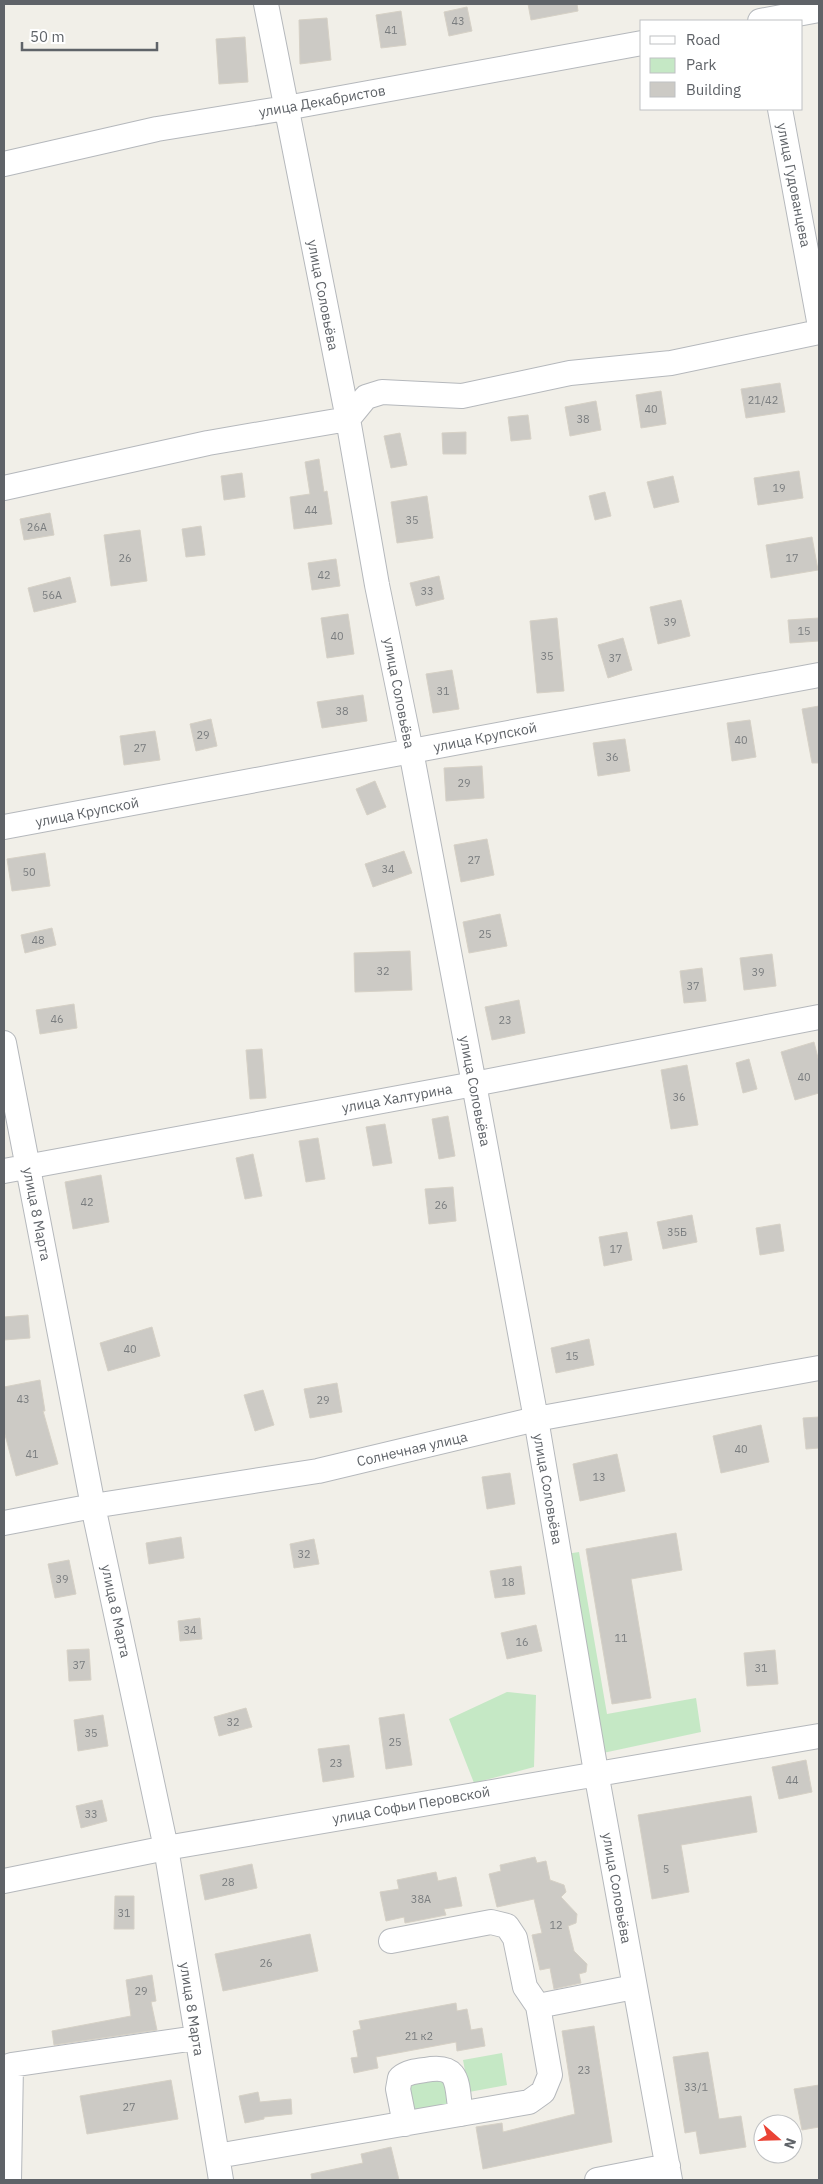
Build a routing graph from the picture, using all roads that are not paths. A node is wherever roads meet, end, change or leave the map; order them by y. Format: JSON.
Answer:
{"nodes":[{"id":1,"x":266,"y":4,"type":"edge"},
{"id":2,"x":819,"y":10,"type":"edge"},
{"id":3,"x":762,"y":17,"type":"edge"},
{"id":4,"x":640,"y":43,"type":"edge"},
{"id":5,"x":286,"y":108,"type":"junction"},
{"id":6,"x":780,"y":110,"type":"edge"},
{"id":7,"x":4,"y":164,"type":"edge"},
{"id":8,"x":819,"y":321,"type":"edge"},
{"id":9,"x":819,"y":332,"type":"edge"},
{"id":10,"x":348,"y":419,"type":"junction"},
{"id":11,"x":4,"y":488,"type":"edge"},
{"id":12,"x":819,"y":675,"type":"edge"},
{"id":13,"x":411,"y":751,"type":"junction"},
{"id":14,"x":4,"y":827,"type":"edge"},
{"id":15,"x":819,"y":1017,"type":"edge"},
{"id":16,"x":4,"y":1043,"type":"edge"},
{"id":17,"x":474,"y":1084,"type":"junction"},
{"id":18,"x":27,"y":1167,"type":"junction"},
{"id":19,"x":4,"y":1171,"type":"edge"},
{"id":20,"x":819,"y":1368,"type":"edge"},
{"id":21,"x":536,"y":1419,"type":"junction"},
{"id":22,"x":93,"y":1506,"type":"junction"},
{"id":23,"x":4,"y":1524,"type":"edge"},
{"id":24,"x":808,"y":1738,"type":"edge"},
{"id":25,"x":596,"y":1772,"type":"junction"},
{"id":26,"x":166,"y":1848,"type":"junction"},
{"id":27,"x":4,"y":1881,"type":"edge"},
{"id":28,"x":391,"y":1941,"type":"dead end"},
{"id":29,"x":634,"y":1987,"type":"junction"},
{"id":30,"x":538,"y":2006,"type":"junction"},
{"id":31,"x":196,"y":2038,"type":"junction"},
{"id":32,"x":461,"y":2114,"type":"junction"},
{"id":33,"x":405,"y":2124,"type":"junction"},
{"id":34,"x":216,"y":2156,"type":"junction"},
{"id":35,"x":669,"y":2173,"type":"edge"},
{"id":36,"x":9,"y":2180,"type":"edge"},
{"id":37,"x":221,"y":2180,"type":"edge"},
{"id":38,"x":597,"y":2180,"type":"edge"}],
"edges":[{"from":1,"to":5,"type":"street","name":"улица Соловьёва"},
{"from":2,"to":3,"type":"street"},
{"from":4,"to":5,"type":"street","name":"улица Декабристов"},
{"from":5,"to":7,"type":"street","name":"улица Декабристов"},
{"from":5,"to":10,"type":"street","name":"улица Соловьёва"},
{"from":6,"to":8,"type":"street","name":"улица Гудованцева"},
{"from":9,"to":10,"type":"street"},
{"from":10,"to":11,"type":"street"},
{"from":10,"to":13,"type":"street","name":"улица Соловьёва"},
{"from":12,"to":13,"type":"street","name":"улица Крупской"},
{"from":13,"to":14,"type":"street","name":"улица Крупской"},
{"from":13,"to":17,"type":"street","name":"улица Соловьёва"},
{"from":15,"to":17,"type":"street","name":"улица Халтурина"},
{"from":16,"to":18,"type":"street","name":"улица 8 Марта"},
{"from":17,"to":18,"type":"street","name":"улица Халтурина"},
{"from":17,"to":21,"type":"street","name":"улица Соловьёва"},
{"from":18,"to":19,"type":"street","name":"улица Халтурина"},
{"from":18,"to":22,"type":"street","name":"улица 8 Марта"},
{"from":20,"to":21,"type":"street","name":"Солнечная улица"},
{"from":21,"to":22,"type":"street","name":"Солнечная улица"},
{"from":21,"to":25,"type":"street","name":"улица Соловьёва"},
{"from":22,"to":23,"type":"street","name":"Солнечная улица"},
{"from":22,"to":26,"type":"street","name":"улица 8 Марта"},
{"from":24,"to":25,"type":"street","name":"улица Софьи Перовской"},
{"from":25,"to":26,"type":"street","name":"улица Софьи Перовской"},
{"from":25,"to":29,"type":"street","name":"улица Соловьёва"},
{"from":26,"to":27,"type":"street","name":"улица Софьи Перовской"},
{"from":26,"to":31,"type":"street","name":"улица 8 Марта"},
{"from":28,"to":30,"type":"street"},
{"from":29,"to":30,"type":"street"},
{"from":29,"to":35,"type":"street","name":"улица Соловьёва"},
{"from":30,"to":32,"type":"street"},
{"from":31,"to":34,"type":"street","name":"улица 8 Марта"},
{"from":31,"to":36,"type":"street"},
{"from":32,"to":33,"type":"street"},
{"from":32,"to":33,"type":"street"},
{"from":33,"to":34,"type":"street"},
{"from":34,"to":37,"type":"street","name":"улица 8 Марта"},
{"from":35,"to":38,"type":"street"}]}
